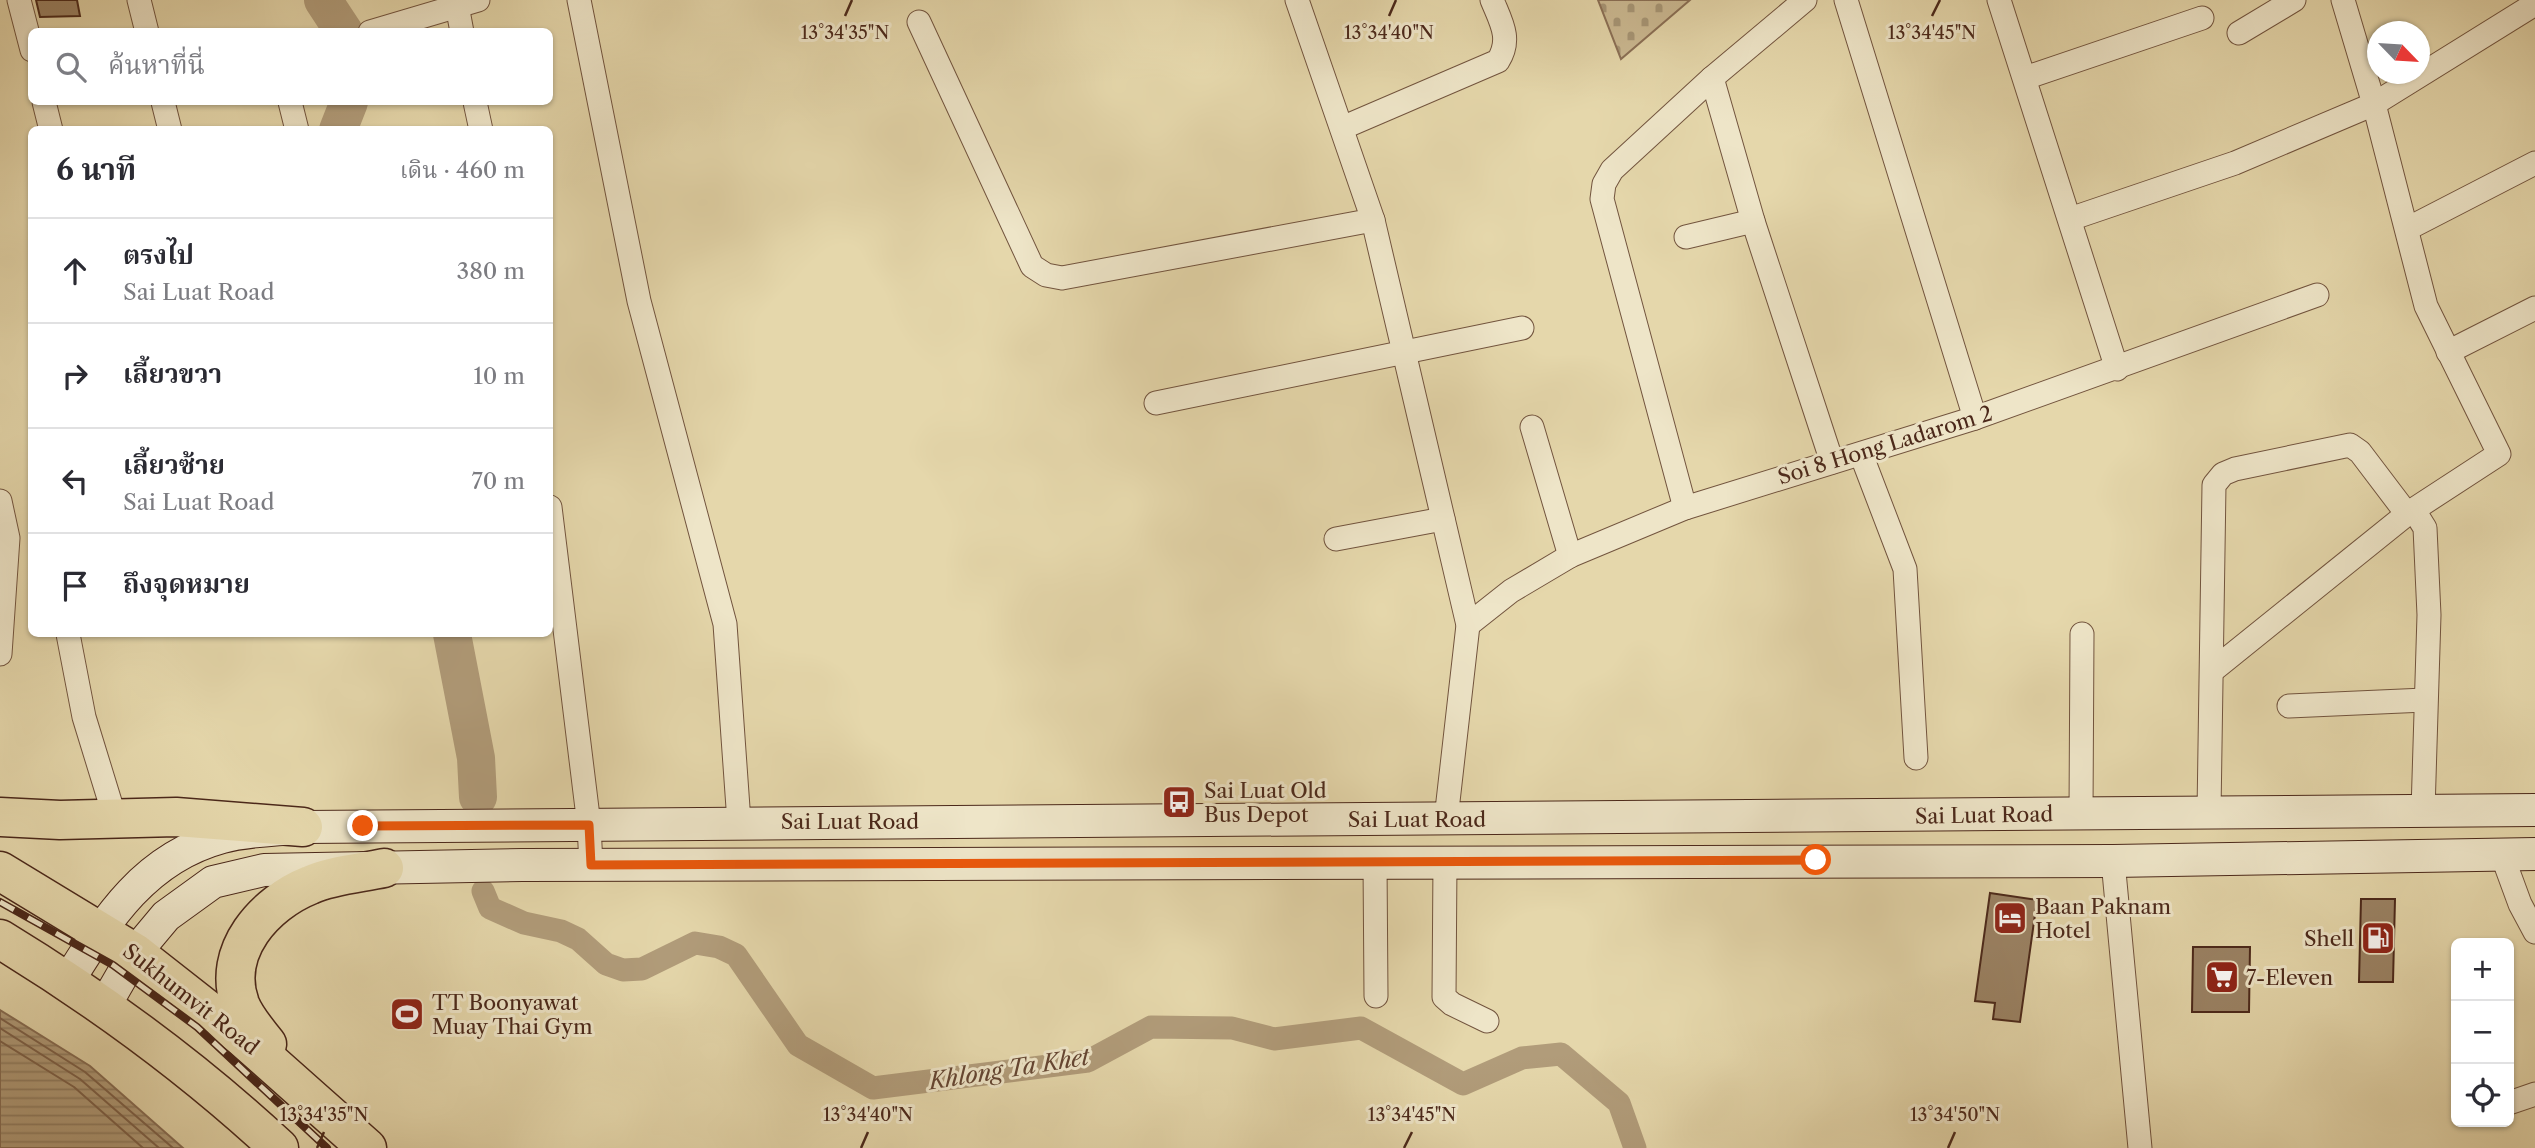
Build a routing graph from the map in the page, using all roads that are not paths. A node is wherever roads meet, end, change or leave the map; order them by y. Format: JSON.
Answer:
{"nodes":[{"id":1,"x":19,"y":0,"type":"edge"},
{"id":2,"x":139,"y":0,"type":"edge"},
{"id":3,"x":579,"y":0,"type":"edge"},
{"id":4,"x":1297,"y":0,"type":"edge"},
{"id":5,"x":1492,"y":0,"type":"edge"},
{"id":6,"x":1805,"y":0,"type":"edge"},
{"id":7,"x":1846,"y":0,"type":"edge"},
{"id":8,"x":1998,"y":0,"type":"edge"},
{"id":9,"x":2294,"y":0,"type":"edge"},
{"id":10,"x":2343,"y":0,"type":"edge"},
{"id":11,"x":464,"y":2,"type":"edge"},
{"id":12,"x":2535,"y":4,"type":"edge"},
{"id":13,"x":2202,"y":18,"type":"dead end"},
{"id":14,"x":919,"y":22,"type":"dead end"},
{"id":15,"x":145,"y":28,"type":"edge"},
{"id":16,"x":383,"y":28,"type":"edge"},
{"id":17,"x":462,"y":28,"type":"edge"},
{"id":18,"x":2238,"y":33,"type":"dead end"},
{"id":19,"x":28,"y":35,"type":"edge"},
{"id":20,"x":1712,"y":78,"type":"junction"},
{"id":21,"x":2025,"y":78,"type":"junction"},
{"id":22,"x":2374,"y":104,"type":"junction"},
{"id":23,"x":45,"y":105,"type":"edge"},
{"id":24,"x":164,"y":105,"type":"edge"},
{"id":25,"x":291,"y":105,"type":"edge"},
{"id":26,"x":476,"y":105,"type":"edge"},
{"id":27,"x":50,"y":126,"type":"edge"},
{"id":28,"x":169,"y":126,"type":"edge"},
{"id":29,"x":296,"y":126,"type":"edge"},
{"id":30,"x":480,"y":126,"type":"edge"},
{"id":31,"x":1342,"y":128,"type":"junction"},
{"id":32,"x":2535,"y":163,"type":"edge"},
{"id":33,"x":2070,"y":219,"type":"junction"},
{"id":34,"x":1373,"y":220,"type":"junction"},
{"id":35,"x":1753,"y":221,"type":"junction"},
{"id":36,"x":2406,"y":229,"type":"junction"},
{"id":37,"x":1686,"y":237,"type":"dead end"},
{"id":38,"x":2317,"y":295,"type":"dead end"},
{"id":39,"x":2535,"y":308,"type":"edge"},
{"id":40,"x":1522,"y":328,"type":"dead end"},
{"id":41,"x":2448,"y":352,"type":"junction"},
{"id":42,"x":1406,"y":354,"type":"junction"},
{"id":43,"x":2117,"y":369,"type":"junction"},
{"id":44,"x":1156,"y":403,"type":"dead end"},
{"id":45,"x":1975,"y":418,"type":"junction"},
{"id":46,"x":1532,"y":427,"type":"dead end"},
{"id":47,"x":1860,"y":454,"type":"junction"},
{"id":48,"x":1832,"y":462,"type":"junction"},
{"id":49,"x":0,"y":501,"type":"edge"},
{"id":50,"x":1685,"y":508,"type":"junction"},
{"id":51,"x":2411,"y":513,"type":"junction"},
{"id":52,"x":1443,"y":519,"type":"junction"},
{"id":53,"x":553,"y":531,"type":"edge"},
{"id":54,"x":1336,"y":539,"type":"dead end"},
{"id":55,"x":1570,"y":556,"type":"junction"},
{"id":56,"x":1468,"y":625,"type":"junction"},
{"id":57,"x":2081,"y":634,"type":"dead end"},
{"id":58,"x":69,"y":637,"type":"edge"},
{"id":59,"x":0,"y":654,"type":"edge"},
{"id":60,"x":2212,"y":671,"type":"junction"},
{"id":61,"x":2425,"y":700,"type":"junction"},
{"id":62,"x":2289,"y":706,"type":"dead end"},
{"id":63,"x":1916,"y":758,"type":"dead end"},
{"id":64,"x":2535,"y":810,"type":"edge"},
{"id":65,"x":2423,"y":811,"type":"junction"},
{"id":66,"x":2209,"y":812,"type":"junction"},
{"id":67,"x":2081,"y":813,"type":"junction"},
{"id":68,"x":0,"y":817,"type":"edge"},
{"id":69,"x":1818,"y":817,"type":"junction"},
{"id":70,"x":114,"y":818,"type":"junction"},
{"id":71,"x":1446,"y":819,"type":"junction"},
{"id":72,"x":739,"y":822,"type":"junction"},
{"id":73,"x":589,"y":825,"type":"junction"},
{"id":74,"x":303,"y":827,"type":"junction"},
{"id":75,"x":2535,"y":854,"type":"edge"},
{"id":76,"x":2502,"y":855,"type":"junction"},
{"id":77,"x":1816,"y":860,"type":"junction"},
{"id":78,"x":1445,"y":861,"type":"junction"},
{"id":79,"x":2113,"y":861,"type":"junction"},
{"id":80,"x":1375,"y":862,"type":"junction"},
{"id":81,"x":591,"y":865,"type":"junction"},
{"id":82,"x":384,"y":868,"type":"junction"},
{"id":83,"x":0,"y":871,"type":"edge"},
{"id":84,"x":100,"y":931,"type":"junction"},
{"id":85,"x":2535,"y":932,"type":"edge"},
{"id":86,"x":0,"y":939,"type":"edge"},
{"id":87,"x":135,"y":953,"type":"junction"},
{"id":88,"x":68,"y":981,"type":"junction"},
{"id":89,"x":1376,"y":996,"type":"dead end"},
{"id":90,"x":105,"y":1005,"type":"junction"},
{"id":91,"x":1487,"y":1021,"type":"dead end"},
{"id":92,"x":303,"y":1090,"type":"junction"},
{"id":93,"x":2535,"y":1094,"type":"edge"},
{"id":94,"x":2514,"y":1101,"type":"edge"},
{"id":95,"x":279,"y":1148,"type":"edge"},
{"id":96,"x":367,"y":1148,"type":"edge"},
{"id":97,"x":2140,"y":1148,"type":"edge"}],
"edges":[{"from":1,"to":19,"type":"street"},
{"from":2,"to":15,"type":"street"},
{"from":3,"to":72,"type":"street"},
{"from":4,"to":31,"type":"street"},
{"from":5,"to":31,"type":"street"},
{"from":6,"to":20,"type":"street"},
{"from":7,"to":45,"type":"street"},
{"from":8,"to":21,"type":"street"},
{"from":9,"to":18,"type":"street"},
{"from":10,"to":22,"type":"street"},
{"from":11,"to":16,"type":"street"},
{"from":11,"to":17,"type":"street"},
{"from":12,"to":22,"type":"street"},
{"from":13,"to":21,"type":"street"},
{"from":14,"to":34,"type":"street"},
{"from":20,"to":35,"type":"street"},
{"from":20,"to":50,"type":"street"},
{"from":21,"to":33,"type":"street"},
{"from":22,"to":33,"type":"street"},
{"from":22,"to":36,"type":"street"},
{"from":23,"to":27,"type":"street"},
{"from":24,"to":28,"type":"street"},
{"from":25,"to":29,"type":"street"},
{"from":26,"to":30,"type":"street"},
{"from":31,"to":34,"type":"street"},
{"from":32,"to":36,"type":"street"},
{"from":33,"to":43,"type":"street"},
{"from":34,"to":42,"type":"street"},
{"from":35,"to":37,"type":"street"},
{"from":35,"to":48,"type":"street"},
{"from":36,"to":41,"type":"street"},
{"from":38,"to":43,"type":"street","name":"Soi 8 Hong Ladarom 2"},
{"from":39,"to":41,"type":"street"},
{"from":40,"to":42,"type":"street"},
{"from":41,"to":51,"type":"street"},
{"from":42,"to":44,"type":"street"},
{"from":42,"to":52,"type":"street"},
{"from":43,"to":45,"type":"street","name":"Soi 8 Hong Ladarom 2"},
{"from":45,"to":47,"type":"street","name":"Soi 8 Hong Ladarom 2"},
{"from":46,"to":55,"type":"street"},
{"from":47,"to":48,"type":"street","name":"Soi 8 Hong Ladarom 2"},
{"from":47,"to":63,"type":"street"},
{"from":48,"to":50,"type":"street","name":"Soi 8 Hong Ladarom 2"},
{"from":49,"to":59,"type":"street"},
{"from":50,"to":55,"type":"street","name":"Soi 8 Hong Ladarom 2"},
{"from":51,"to":60,"type":"street"},
{"from":51,"to":60,"type":"street"},
{"from":51,"to":61,"type":"street"},
{"from":52,"to":54,"type":"street"},
{"from":52,"to":56,"type":"street"},
{"from":53,"to":73,"type":"street"},
{"from":55,"to":56,"type":"street","name":"Soi 8 Hong Ladarom 2"},
{"from":56,"to":71,"type":"street"},
{"from":57,"to":67,"type":"street"},
{"from":58,"to":70,"type":"street"},
{"from":60,"to":66,"type":"street"},
{"from":61,"to":62,"type":"street"},
{"from":61,"to":65,"type":"street"},
{"from":64,"to":65,"type":"main road","name":"Sai Luat Road"},
{"from":65,"to":66,"type":"main road","name":"Sai Luat Road"},
{"from":66,"to":67,"type":"main road","name":"Sai Luat Road"},
{"from":67,"to":69,"type":"main road","name":"Sai Luat Road"},
{"from":68,"to":70,"type":"highway"},
{"from":69,"to":71,"type":"main road","name":"Sai Luat Road"},
{"from":69,"to":77,"type":"main road"},
{"from":70,"to":74,"type":"highway"},
{"from":71,"to":72,"type":"main road","name":"Sai Luat Road"},
{"from":72,"to":73,"type":"main road","name":"Sai Luat Road"},
{"from":73,"to":74,"type":"main road","name":"Sai Luat Road"},
{"from":73,"to":81,"type":"street"},
{"from":74,"to":84,"type":"main road","name":"Sai Luat Road"},
{"from":75,"to":76,"type":"main road","name":"Sai Luat Road"},
{"from":76,"to":79,"type":"main road","name":"Sai Luat Road"},
{"from":76,"to":85,"type":"street"},
{"from":77,"to":78,"type":"main road","name":"Sai Luat Road"},
{"from":77,"to":79,"type":"main road","name":"Sai Luat Road"},
{"from":78,"to":80,"type":"main road","name":"Sai Luat Road"},
{"from":78,"to":91,"type":"street"},
{"from":79,"to":97,"type":"street"},
{"from":80,"to":81,"type":"main road","name":"Sai Luat Road"},
{"from":80,"to":89,"type":"street"},
{"from":81,"to":82,"type":"main road","name":"Sai Luat Road"},
{"from":82,"to":87,"type":"main road","name":"Sai Luat Road"},
{"from":82,"to":92,"type":"highway"},
{"from":83,"to":84,"type":"highway","name":"Sukhumvit Road"},
{"from":84,"to":87,"type":"highway","name":"Sukhumvit Road"},
{"from":84,"to":88,"type":"main road","name":"Sai Luat Road"},
{"from":86,"to":88,"type":"highway"},
{"from":87,"to":90,"type":"main road","name":"Sai Luat Road"},
{"from":87,"to":92,"type":"highway","name":"Sukhumvit Road"},
{"from":88,"to":90,"type":"highway"},
{"from":90,"to":95,"type":"highway"},
{"from":92,"to":96,"type":"highway","name":"Sukhumvit Road"},
{"from":93,"to":94,"type":"street"}]}
